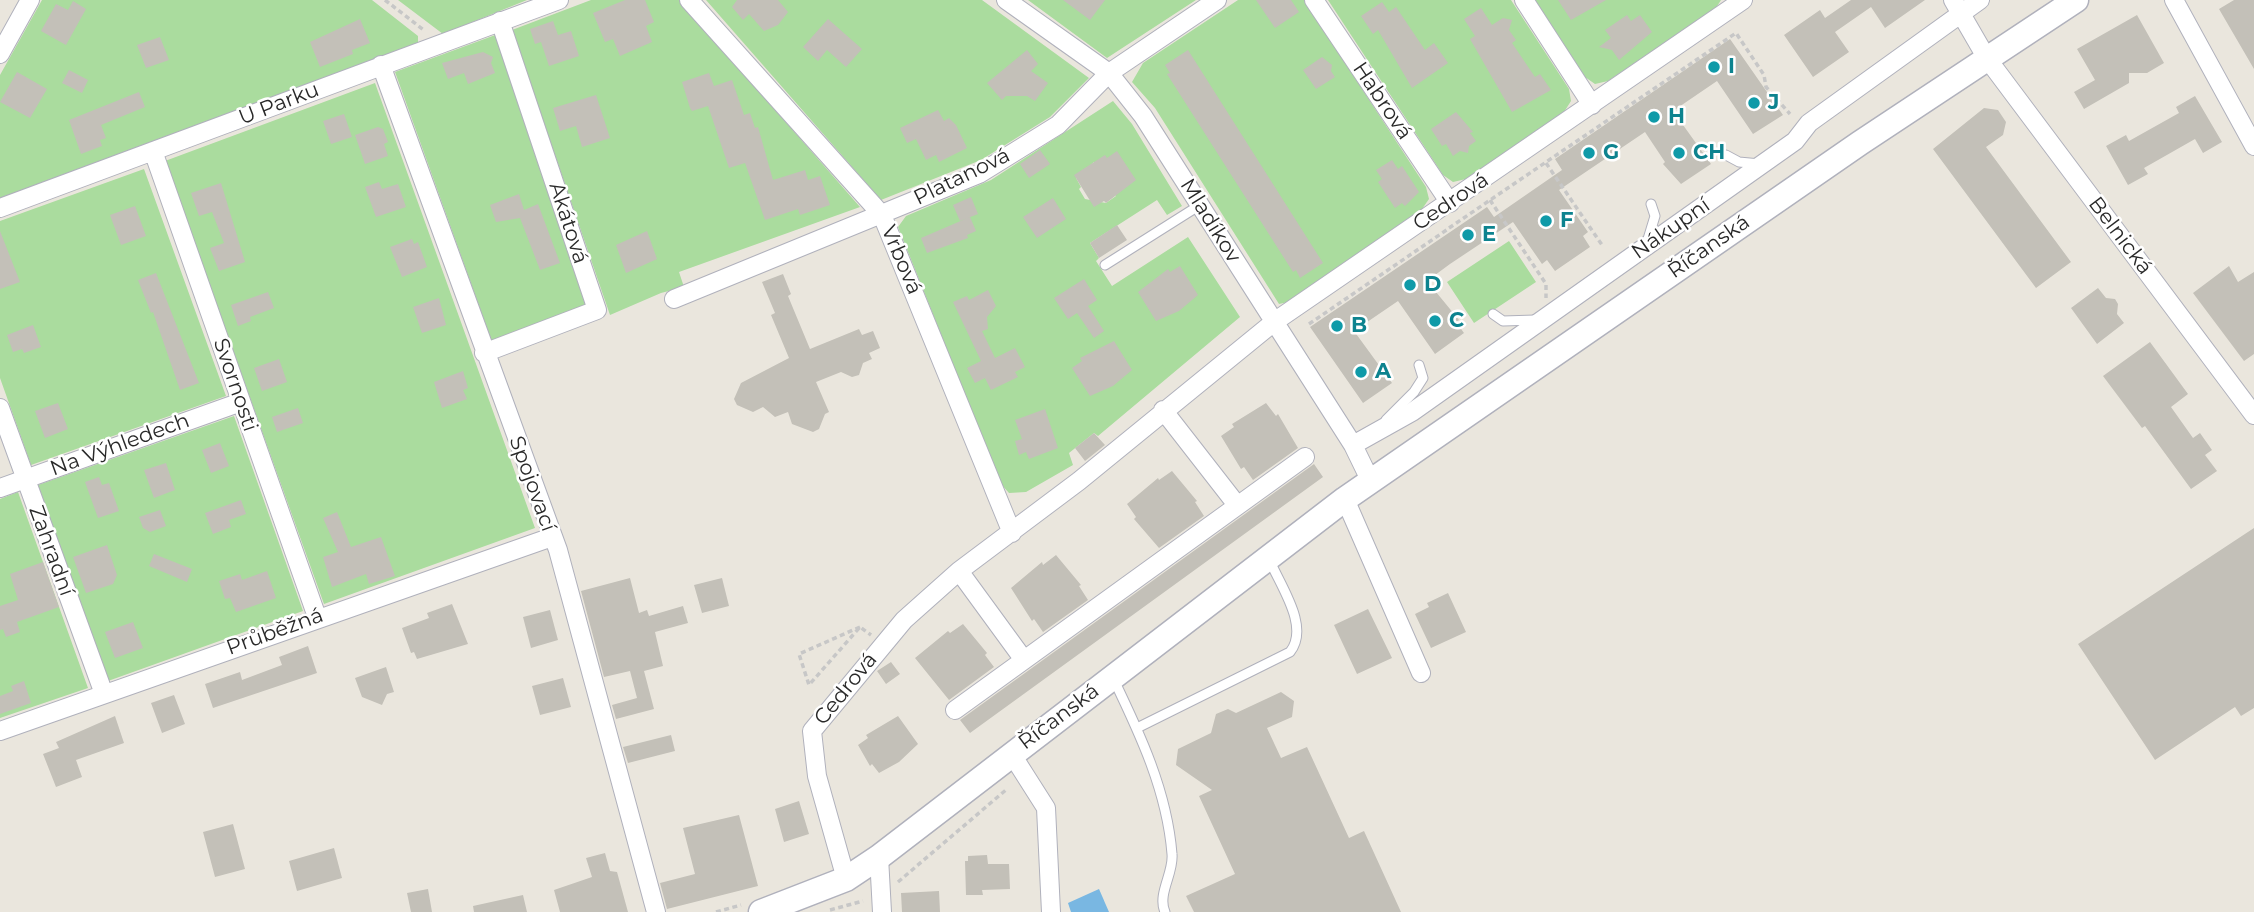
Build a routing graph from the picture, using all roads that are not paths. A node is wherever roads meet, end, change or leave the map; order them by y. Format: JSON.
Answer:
{"nodes":[{"id":1,"x":30,"y":0,"type":"edge"},
{"id":2,"x":559,"y":0,"type":"edge"},
{"id":3,"x":689,"y":0,"type":"edge"},
{"id":4,"x":1006,"y":0,"type":"edge"},
{"id":5,"x":1217,"y":0,"type":"edge"},
{"id":6,"x":1314,"y":0,"type":"edge"},
{"id":7,"x":1524,"y":0,"type":"edge"},
{"id":8,"x":1743,"y":0,"type":"edge"},
{"id":9,"x":1980,"y":0,"type":"edge"},
{"id":10,"x":2076,"y":0,"type":"edge"},
{"id":11,"x":2174,"y":0,"type":"edge"},
{"id":12,"x":1956,"y":7,"type":"edge"},
{"id":13,"x":500,"y":21,"type":"junction"},
{"id":14,"x":0,"y":54,"type":"edge"},
{"id":15,"x":1986,"y":57,"type":"junction"},
{"id":16,"x":381,"y":65,"type":"junction"},
{"id":17,"x":1110,"y":73,"type":"junction"},
{"id":18,"x":1592,"y":105,"type":"junction"},
{"id":19,"x":2254,"y":146,"type":"edge"},
{"id":20,"x":153,"y":151,"type":"junction"},
{"id":21,"x":1726,"y":155,"type":"dead end"},
{"id":22,"x":1764,"y":163,"type":"junction"},
{"id":23,"x":1450,"y":203,"type":"junction"},
{"id":24,"x":1651,"y":204,"type":"dead end"},
{"id":25,"x":1200,"y":205,"type":"junction"},
{"id":26,"x":0,"y":208,"type":"edge"},
{"id":27,"x":882,"y":215,"type":"junction"},
{"id":28,"x":1639,"y":252,"type":"junction"},
{"id":29,"x":1105,"y":265,"type":"dead end"},
{"id":30,"x":674,"y":299,"type":"dead end"},
{"id":31,"x":1493,"y":314,"type":"dead end"},
{"id":32,"x":1545,"y":318,"type":"junction"},
{"id":33,"x":1274,"y":322,"type":"junction"},
{"id":34,"x":484,"y":354,"type":"junction"},
{"id":35,"x":1419,"y":365,"type":"dead end"},
{"id":36,"x":241,"y":402,"type":"junction"},
{"id":37,"x":0,"y":408,"type":"edge"},
{"id":38,"x":1163,"y":410,"type":"junction"},
{"id":39,"x":2254,"y":415,"type":"edge"},
{"id":40,"x":1374,"y":430,"type":"junction"},
{"id":41,"x":1353,"y":445,"type":"junction"},
{"id":42,"x":1305,"y":457,"type":"dead end"},
{"id":43,"x":25,"y":479,"type":"junction"},
{"id":44,"x":1371,"y":482,"type":"junction"},
{"id":45,"x":0,"y":488,"type":"edge"},
{"id":46,"x":1345,"y":499,"type":"junction"},
{"id":47,"x":1237,"y":505,"type":"junction"},
{"id":48,"x":1012,"y":533,"type":"junction"},
{"id":49,"x":552,"y":537,"type":"junction"},
{"id":50,"x":1268,"y":556,"type":"junction"},
{"id":51,"x":959,"y":571,"type":"junction"},
{"id":52,"x":317,"y":617,"type":"junction"},
{"id":53,"x":1024,"y":660,"type":"junction"},
{"id":54,"x":1421,"y":673,"type":"dead end"},
{"id":55,"x":1112,"y":676,"type":"junction"},
{"id":56,"x":104,"y":694,"type":"junction"},
{"id":57,"x":955,"y":710,"type":"dead end"},
{"id":58,"x":1137,"y":728,"type":"junction"},
{"id":59,"x":0,"y":731,"type":"edge"},
{"id":60,"x":1011,"y":753,"type":"junction"},
{"id":61,"x":879,"y":858,"type":"junction"},
{"id":62,"x":846,"y":879,"type":"junction"},
{"id":63,"x":875,"y":906,"type":"edge"},
{"id":64,"x":656,"y":912,"type":"edge"},
{"id":65,"x":761,"y":912,"type":"edge"},
{"id":66,"x":1051,"y":912,"type":"edge"},
{"id":67,"x":1165,"y":912,"type":"edge"}],
"edges":[{"from":1,"to":14,"type":"street"},
{"from":2,"to":13,"type":"street","name":"U Parku"},
{"from":3,"to":27,"type":"street","name":"Vrbová"},
{"from":4,"to":17,"type":"street","name":"Mladíkov"},
{"from":5,"to":17,"type":"street","name":"Platanová"},
{"from":6,"to":23,"type":"street","name":"Habrová"},
{"from":7,"to":18,"type":"street"},
{"from":8,"to":18,"type":"street","name":"Cedrová"},
{"from":9,"to":12,"type":"street","name":"Nákupní"},
{"from":10,"to":15,"type":"main road","name":"Říčanská"},
{"from":11,"to":19,"type":"street"},
{"from":12,"to":15,"type":"street","name":"Belnická"},
{"from":12,"to":22,"type":"street","name":"Nákupní"},
{"from":13,"to":16,"type":"street","name":"U Parku"},
{"from":13,"to":34,"type":"street","name":"Akátová"},
{"from":15,"to":39,"type":"street","name":"Belnická"},
{"from":15,"to":44,"type":"main road","name":"Říčanská"},
{"from":16,"to":20,"type":"street","name":"U Parku"},
{"from":16,"to":34,"type":"street","name":"Spojovací"},
{"from":17,"to":25,"type":"street","name":"Mladíkov"},
{"from":17,"to":27,"type":"street","name":"Platanová"},
{"from":18,"to":23,"type":"street","name":"Cedrová"},
{"from":20,"to":26,"type":"street","name":"U Parku"},
{"from":20,"to":36,"type":"street","name":"Svornosti"},
{"from":21,"to":22,"type":"lane"},
{"from":22,"to":28,"type":"street","name":"Nákupní"},
{"from":23,"to":33,"type":"street","name":"Cedrová"},
{"from":24,"to":28,"type":"lane"},
{"from":25,"to":29,"type":"lane"},
{"from":25,"to":33,"type":"street","name":"Mladíkov"},
{"from":27,"to":30,"type":"street","name":"Platanová"},
{"from":27,"to":48,"type":"street","name":"Vrbová"},
{"from":28,"to":32,"type":"street","name":"Nákupní"},
{"from":31,"to":32,"type":"lane"},
{"from":32,"to":40,"type":"street","name":"Nákupní"},
{"from":33,"to":38,"type":"street","name":"Cedrová"},
{"from":33,"to":41,"type":"street","name":"Mladíkov"},
{"from":34,"to":49,"type":"street","name":"Spojovací"},
{"from":35,"to":40,"type":"lane"},
{"from":36,"to":43,"type":"street","name":"Na Výhledech"},
{"from":36,"to":52,"type":"street","name":"Svornosti"},
{"from":37,"to":43,"type":"street","name":"Zahradní"},
{"from":38,"to":47,"type":"street"},
{"from":38,"to":48,"type":"street","name":"Cedrová"},
{"from":40,"to":41,"type":"street","name":"Nákupní"},
{"from":41,"to":44,"type":"street","name":"Mladíkov"},
{"from":42,"to":47,"type":"street"},
{"from":43,"to":45,"type":"street","name":"Na Výhledech"},
{"from":43,"to":56,"type":"street","name":"Zahradní"},
{"from":44,"to":46,"type":"main road","name":"Říčanská"},
{"from":46,"to":50,"type":"main road","name":"Říčanská"},
{"from":46,"to":54,"type":"street"},
{"from":47,"to":53,"type":"street"},
{"from":48,"to":51,"type":"street","name":"Cedrová"},
{"from":49,"to":52,"type":"street","name":"Průběžná"},
{"from":49,"to":64,"type":"street","name":"Spojovací"},
{"from":50,"to":55,"type":"main road","name":"Říčanská"},
{"from":50,"to":58,"type":"lane"},
{"from":51,"to":53,"type":"street"},
{"from":51,"to":62,"type":"street","name":"Cedrová"},
{"from":52,"to":56,"type":"street","name":"Průběžná"},
{"from":53,"to":57,"type":"street"},
{"from":55,"to":58,"type":"lane"},
{"from":55,"to":60,"type":"main road","name":"Říčanská"},
{"from":56,"to":59,"type":"street","name":"Průběžná"},
{"from":58,"to":67,"type":"lane"},
{"from":60,"to":61,"type":"main road","name":"Říčanská"},
{"from":60,"to":66,"type":"street"},
{"from":61,"to":62,"type":"main road","name":"Říčanská"},
{"from":61,"to":63,"type":"street"},
{"from":62,"to":65,"type":"main road","name":"Říčanská"}]}
